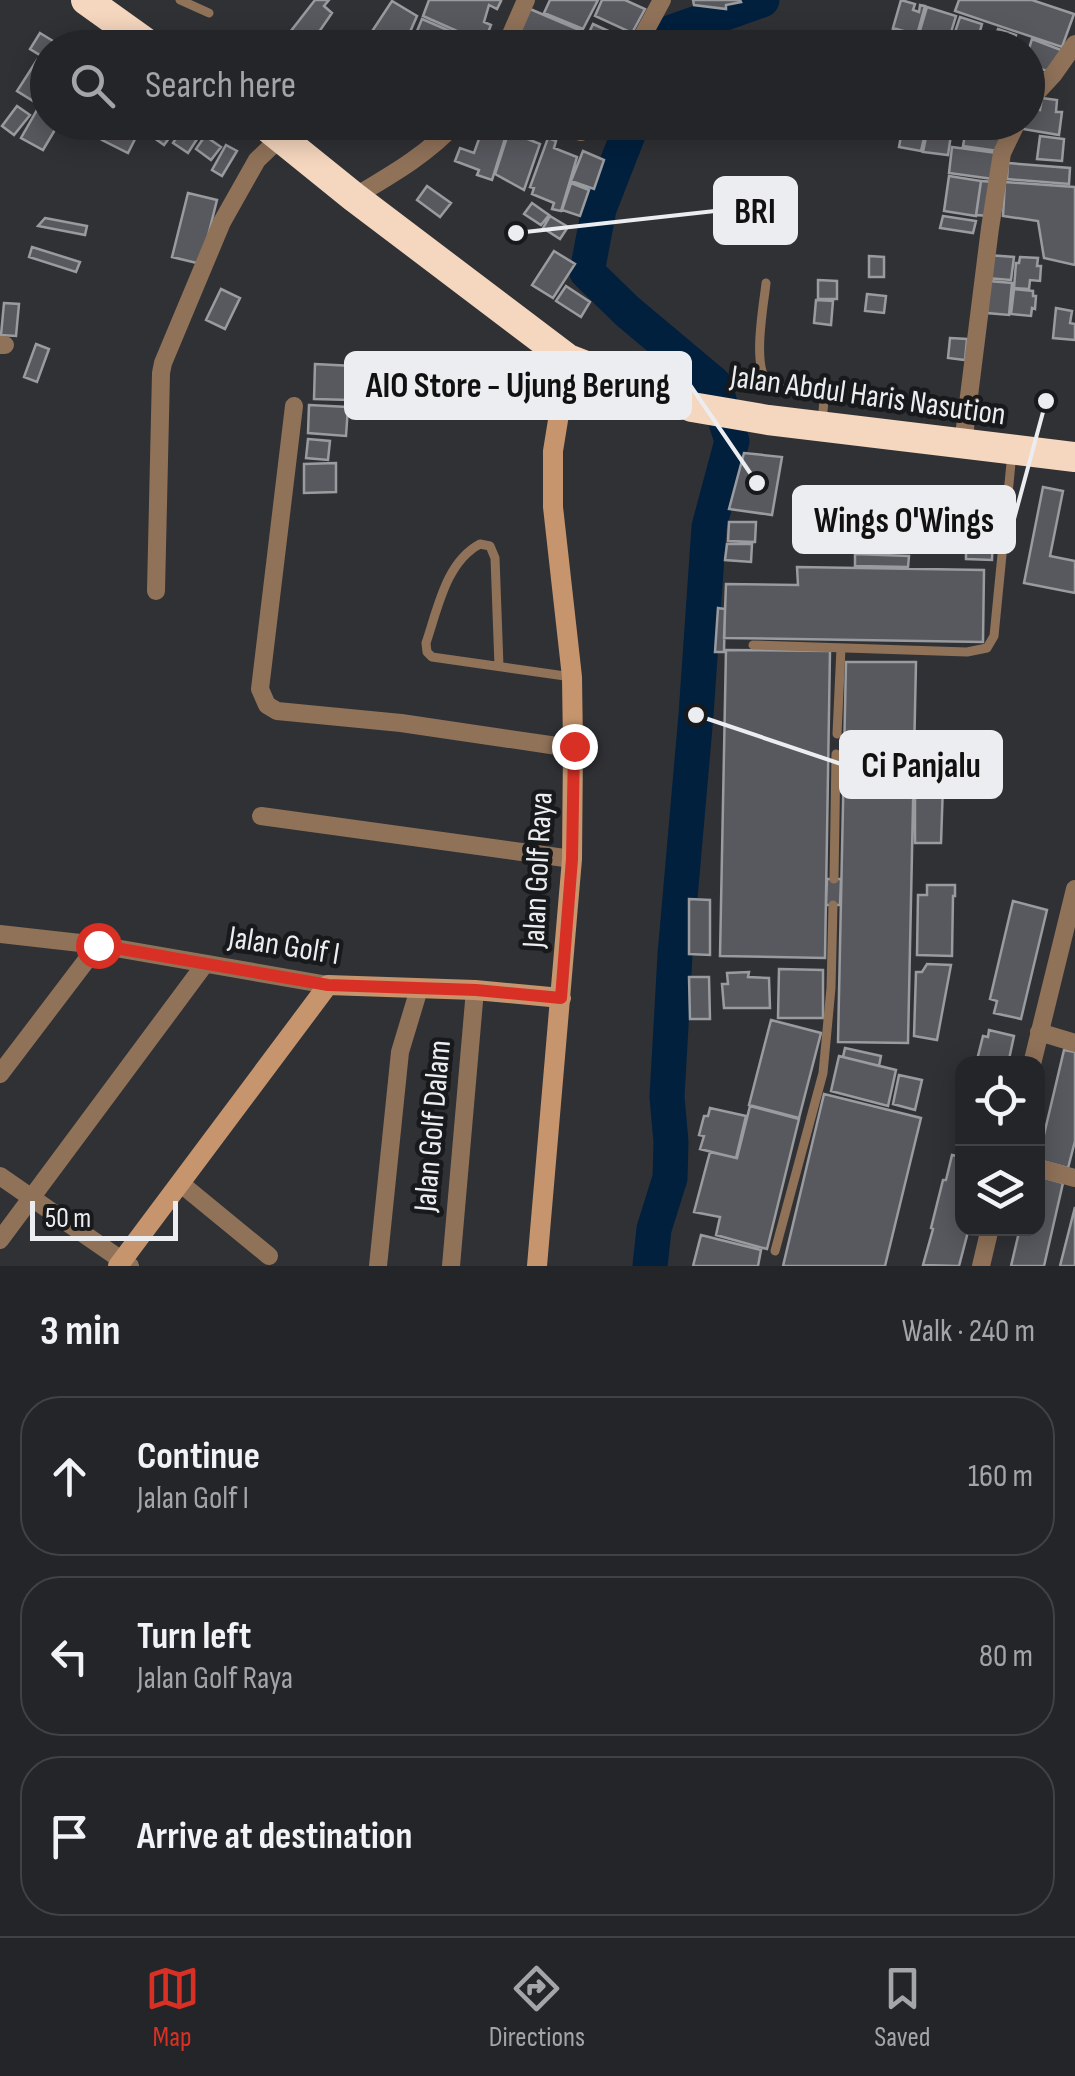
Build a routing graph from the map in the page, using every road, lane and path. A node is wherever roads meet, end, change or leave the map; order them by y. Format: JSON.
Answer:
{"nodes":[{"id":1,"x":180,"y":0,"type":"edge"},
{"id":2,"x":526,"y":0,"type":"edge"},
{"id":3,"x":662,"y":0,"type":"edge"},
{"id":4,"x":104,"y":8,"type":"edge"},
{"id":5,"x":208,"y":13,"type":"dead end"},
{"id":6,"x":131,"y":30,"type":"edge"},
{"id":7,"x":513,"y":30,"type":"edge"},
{"id":8,"x":646,"y":30,"type":"edge"},
{"id":9,"x":1075,"y":44,"type":"edge"},
{"id":10,"x":1045,"y":84,"type":"edge"},
{"id":11,"x":267,"y":140,"type":"edge"},
{"id":12,"x":283,"y":140,"type":"edge"},
{"id":13,"x":440,"y":140,"type":"edge"},
{"id":14,"x":1008,"y":140,"type":"edge"},
{"id":15,"x":354,"y":197,"type":"junction"},
{"id":16,"x":766,"y":284,"type":"dead end"},
{"id":17,"x":568,"y":359,"type":"junction"},
{"id":18,"x":294,"y":406,"type":"dead end"},
{"id":19,"x":822,"y":426,"type":"junction"},
{"id":20,"x":963,"y":444,"type":"junction"},
{"id":21,"x":1012,"y":451,"type":"junction"},
{"id":22,"x":1075,"y":457,"type":"edge"},
{"id":23,"x":156,"y":591,"type":"dead end"},
{"id":24,"x":753,"y":645,"type":"dead end"},
{"id":25,"x":841,"y":648,"type":"junction"},
{"id":26,"x":499,"y":666,"type":"junction"},
{"id":27,"x":572,"y":677,"type":"junction"},
{"id":28,"x":837,"y":734,"type":"dead end"},
{"id":29,"x":574,"y":746,"type":"junction"},
{"id":30,"x":836,"y":754,"type":"dead end"},
{"id":31,"x":261,"y":816,"type":"dead end"},
{"id":32,"x":572,"y":859,"type":"junction"},
{"id":33,"x":834,"y":879,"type":"dead end"},
{"id":34,"x":1075,"y":890,"type":"edge"},
{"id":35,"x":834,"y":905,"type":"dead end"},
{"id":36,"x":0,"y":934,"type":"edge"},
{"id":37,"x":98,"y":945,"type":"junction"},
{"id":38,"x":206,"y":964,"type":"junction"},
{"id":39,"x":328,"y":985,"type":"junction"},
{"id":40,"x":418,"y":990,"type":"junction"},
{"id":41,"x":476,"y":990,"type":"junction"},
{"id":42,"x":561,"y":998,"type":"junction"},
{"id":43,"x":1039,"y":1032,"type":"junction"},
{"id":44,"x":1075,"y":1043,"type":"edge"},
{"id":45,"x":1034,"y":1056,"type":"edge"},
{"id":46,"x":0,"y":1074,"type":"edge"},
{"id":47,"x":1045,"y":1170,"type":"edge"},
{"id":48,"x":0,"y":1176,"type":"edge"},
{"id":49,"x":1075,"y":1178,"type":"edge"},
{"id":50,"x":180,"y":1182,"type":"junction"},
{"id":51,"x":31,"y":1198,"type":"junction"},
{"id":52,"x":988,"y":1236,"type":"edge"},
{"id":53,"x":0,"y":1240,"type":"edge"},
{"id":54,"x":775,"y":1250,"type":"dead end"},
{"id":55,"x":270,"y":1256,"type":"dead end"},
{"id":56,"x":123,"y":1264,"type":"edge"},
{"id":57,"x":378,"y":1266,"type":"edge"},
{"id":58,"x":451,"y":1266,"type":"edge"},
{"id":59,"x":537,"y":1266,"type":"edge"},
{"id":60,"x":980,"y":1266,"type":"edge"}],
"edges":[{"from":1,"to":5,"type":"lane"},
{"from":2,"to":7,"type":"street"},
{"from":3,"to":8,"type":"street"},
{"from":4,"to":6,"type":"highway"},
{"from":9,"to":10,"type":"street"},
{"from":11,"to":23,"type":"street"},
{"from":12,"to":15,"type":"highway","name":"Jalan Abdul Haris Nasution"},
{"from":13,"to":15,"type":"street"},
{"from":14,"to":20,"type":"street"},
{"from":15,"to":17,"type":"highway","name":"Jalan Abdul Haris Nasution"},
{"from":16,"to":19,"type":"lane"},
{"from":17,"to":19,"type":"highway","name":"Jalan Abdul Haris Nasution"},
{"from":17,"to":27,"type":"street","name":"Jalan Golf Raya"},
{"from":18,"to":29,"type":"street"},
{"from":19,"to":20,"type":"highway","name":"Jalan Abdul Haris Nasution"},
{"from":20,"to":21,"type":"highway","name":"Jalan Abdul Haris Nasution"},
{"from":21,"to":22,"type":"highway","name":"Jalan Abdul Haris Nasution"},
{"from":21,"to":25,"type":"lane"},
{"from":24,"to":25,"type":"lane"},
{"from":25,"to":28,"type":"lane"},
{"from":26,"to":26,"type":"lane"},
{"from":26,"to":27,"type":"lane"},
{"from":27,"to":29,"type":"street","name":"Jalan Golf Raya"},
{"from":29,"to":32,"type":"street","name":"Jalan Golf Raya"},
{"from":30,"to":33,"type":"lane"},
{"from":31,"to":32,"type":"street"},
{"from":32,"to":42,"type":"street","name":"Jalan Golf Raya"},
{"from":34,"to":43,"type":"street"},
{"from":35,"to":54,"type":"lane"},
{"from":36,"to":37,"type":"street","name":"Jalan Golf I"},
{"from":37,"to":38,"type":"street","name":"Jalan Golf I"},
{"from":37,"to":46,"type":"street"},
{"from":38,"to":39,"type":"street","name":"Jalan Golf I"},
{"from":38,"to":51,"type":"street"},
{"from":39,"to":40,"type":"street","name":"Jalan Golf I"},
{"from":39,"to":50,"type":"street"},
{"from":40,"to":41,"type":"street","name":"Jalan Golf I"},
{"from":40,"to":57,"type":"street"},
{"from":41,"to":42,"type":"street","name":"Jalan Golf I"},
{"from":41,"to":58,"type":"street","name":"Jalan Golf Dalam"},
{"from":42,"to":59,"type":"street","name":"Jalan Golf Raya"},
{"from":43,"to":44,"type":"street"},
{"from":43,"to":45,"type":"street"},
{"from":47,"to":49,"type":"street"},
{"from":48,"to":51,"type":"street"},
{"from":50,"to":55,"type":"street"},
{"from":50,"to":56,"type":"street"},
{"from":51,"to":53,"type":"street"},
{"from":51,"to":56,"type":"street"},
{"from":52,"to":60,"type":"street"}]}
